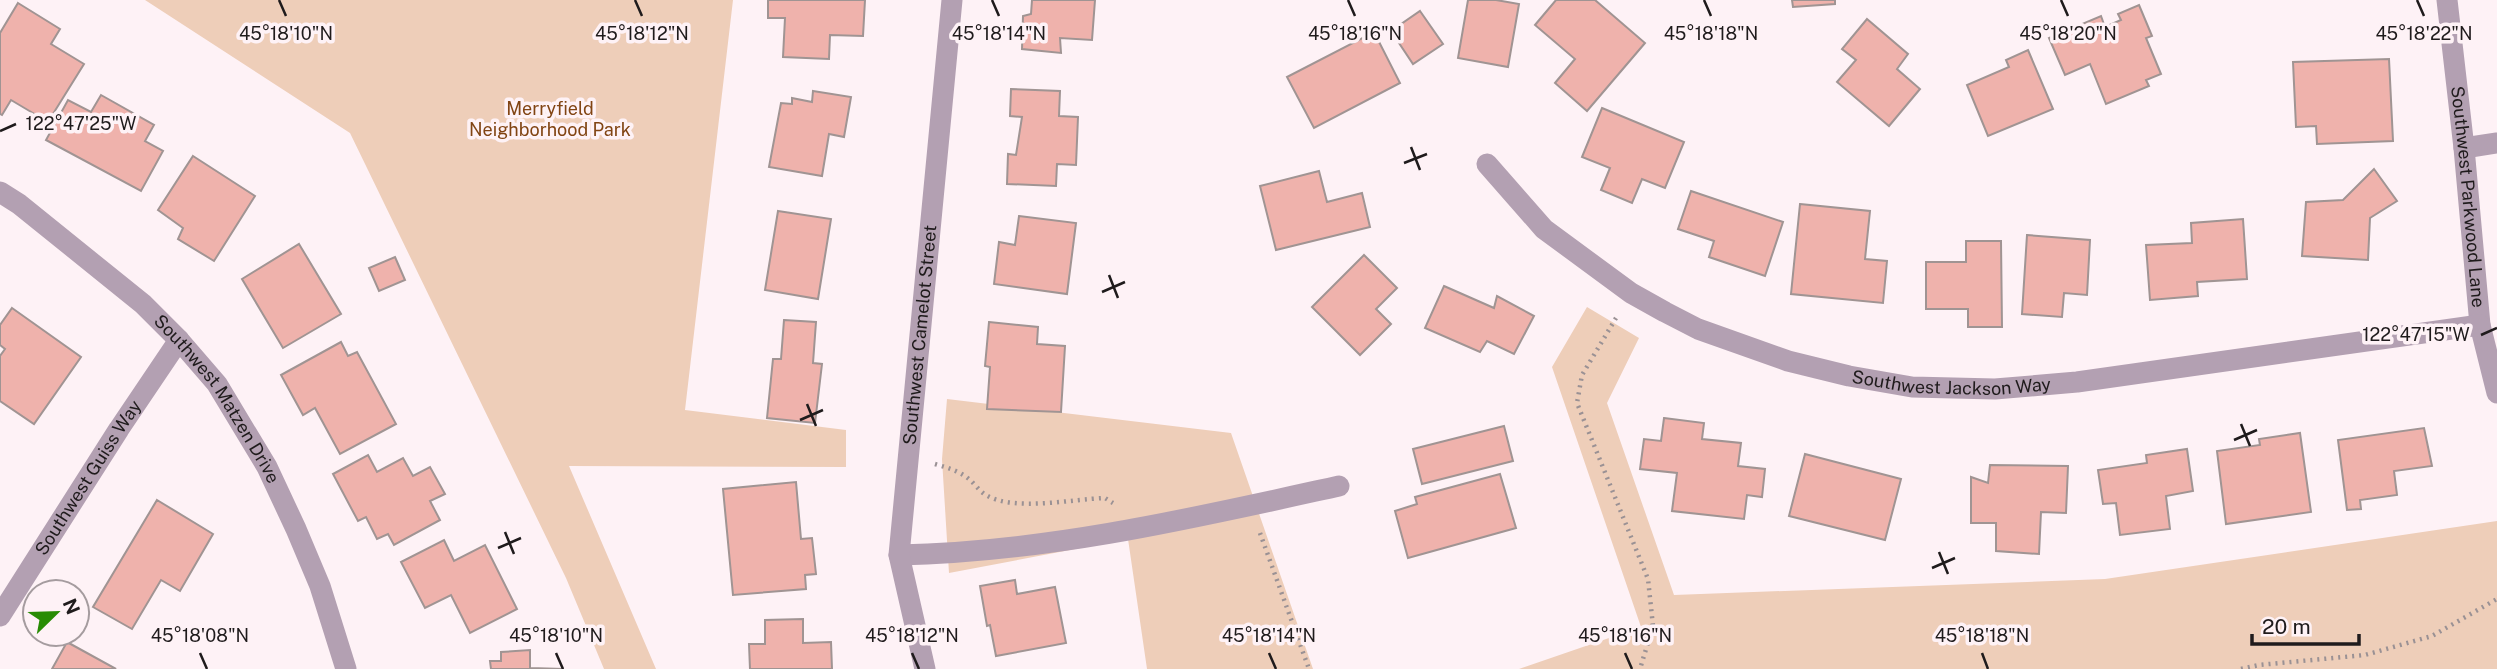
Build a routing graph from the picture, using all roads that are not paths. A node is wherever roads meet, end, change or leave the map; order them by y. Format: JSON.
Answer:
{"nodes":[{"id":1,"x":952,"y":0,"type":"edge"},
{"id":2,"x":2447,"y":0,"type":"edge"},
{"id":3,"x":2497,"y":143,"type":"edge"},
{"id":4,"x":2464,"y":148,"type":"junction"},
{"id":5,"x":1487,"y":164,"type":"dead end"},
{"id":6,"x":0,"y":192,"type":"edge"},
{"id":7,"x":2480,"y":325,"type":"junction"},
{"id":8,"x":179,"y":340,"type":"junction"},
{"id":9,"x":2497,"y":393,"type":"edge"},
{"id":10,"x":1339,"y":486,"type":"dead end"},
{"id":11,"x":899,"y":555,"type":"junction"},
{"id":12,"x":0,"y":616,"type":"edge"},
{"id":13,"x":346,"y":669,"type":"edge"},
{"id":14,"x":925,"y":669,"type":"edge"}],
"edges":[{"from":1,"to":11,"type":"street","name":"Southwest Camelot Street"},
{"from":2,"to":4,"type":"street","name":"Southwest Parkwood Lane"},
{"from":3,"to":4,"type":"street"},
{"from":4,"to":7,"type":"street","name":"Southwest Parkwood Lane"},
{"from":5,"to":7,"type":"street","name":"Southwest Jackson Way"},
{"from":6,"to":8,"type":"street","name":"Southwest Matzen Drive"},
{"from":7,"to":9,"type":"street","name":"Southwest Parkwood Lane"},
{"from":8,"to":12,"type":"street","name":"Southwest Guiss Way"},
{"from":8,"to":13,"type":"street","name":"Southwest Matzen Drive"},
{"from":10,"to":11,"type":"street"},
{"from":11,"to":14,"type":"street","name":"Southwest Camelot Street"}]}
